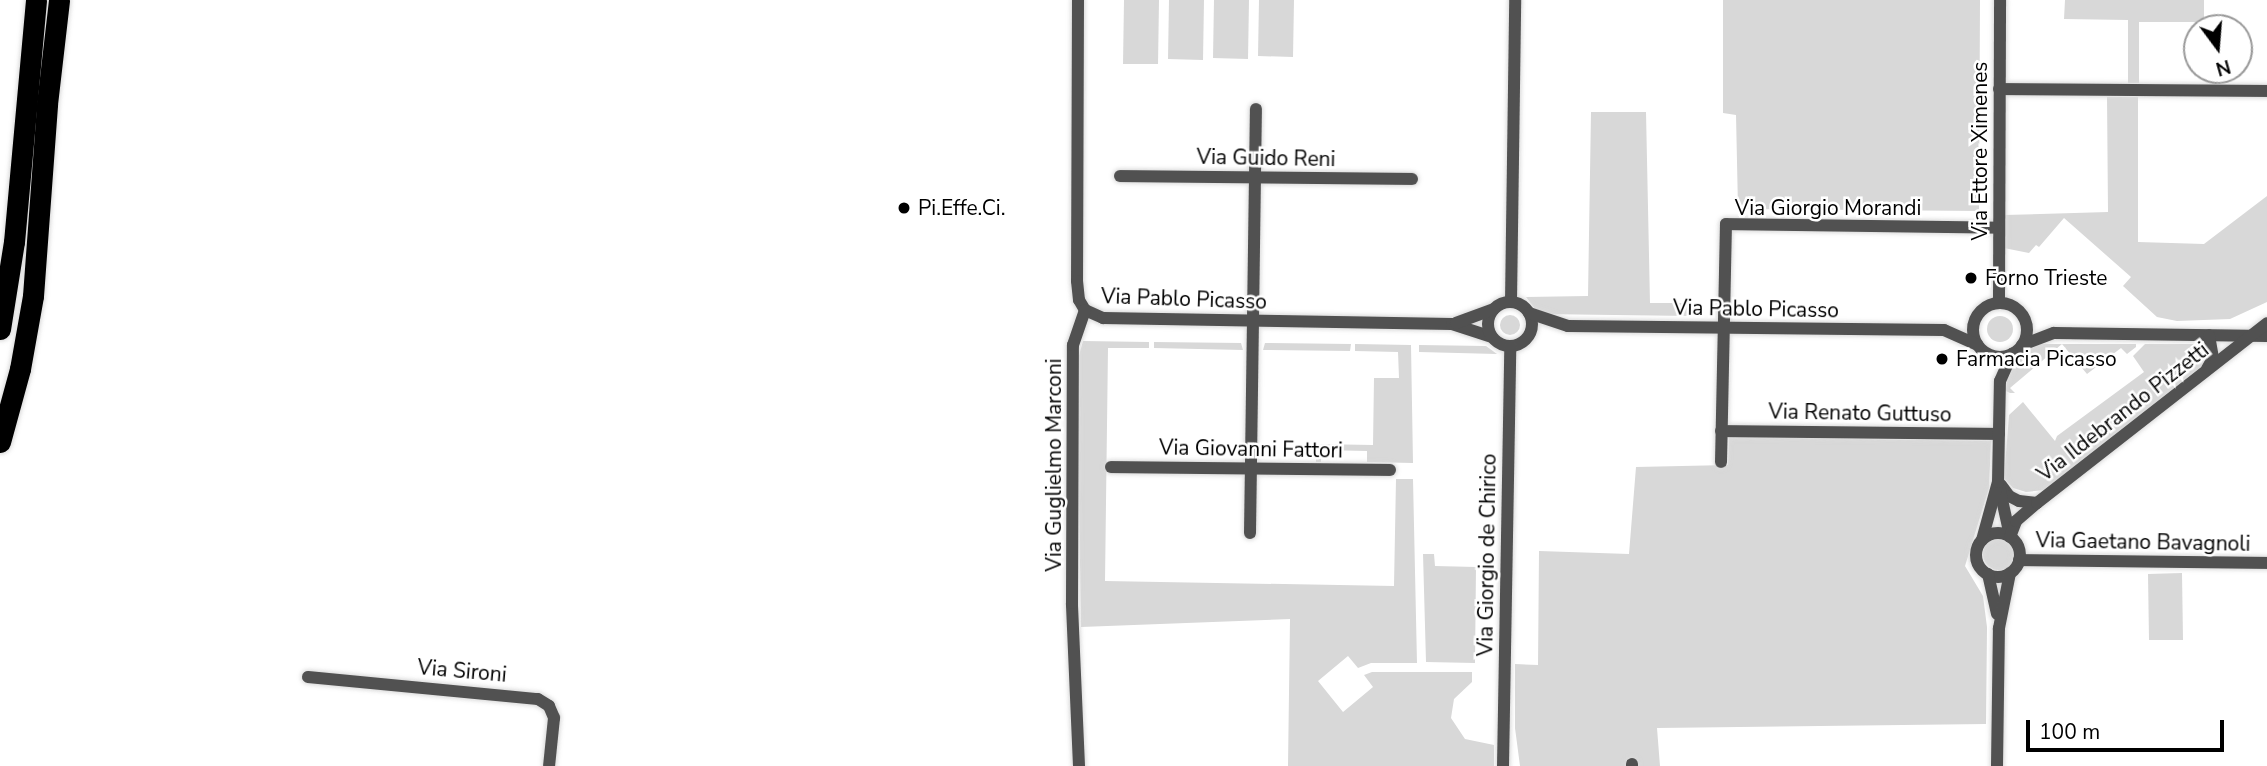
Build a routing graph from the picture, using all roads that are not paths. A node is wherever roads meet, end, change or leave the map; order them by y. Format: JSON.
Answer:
{"nodes":[{"id":1,"x":36,"y":0,"type":"edge"},
{"id":2,"x":59,"y":0,"type":"edge"},
{"id":3,"x":1077,"y":0,"type":"edge"},
{"id":4,"x":1515,"y":0,"type":"edge"},
{"id":5,"x":2000,"y":0,"type":"edge"},
{"id":6,"x":1999,"y":89,"type":"junction"},
{"id":7,"x":2267,"y":91,"type":"edge"},
{"id":8,"x":1256,"y":109,"type":"dead end"},
{"id":9,"x":1120,"y":176,"type":"dead end"},
{"id":10,"x":1255,"y":177,"type":"junction"},
{"id":11,"x":1412,"y":179,"type":"dead end"},
{"id":12,"x":1997,"y":228,"type":"junction"},
{"id":13,"x":1511,"y":302,"type":"junction"},
{"id":14,"x":1999,"y":302,"type":"junction"},
{"id":15,"x":1494,"y":309,"type":"junction"},
{"id":16,"x":1085,"y":310,"type":"junction"},
{"id":17,"x":1529,"y":313,"type":"junction"},
{"id":18,"x":1978,"y":314,"type":"junction"},
{"id":19,"x":2024,"y":318,"type":"junction"},
{"id":20,"x":1253,"y":321,"type":"junction"},
{"id":21,"x":2267,"y":323,"type":"edge"},
{"id":22,"x":1452,"y":324,"type":"junction"},
{"id":23,"x":1568,"y":326,"type":"junction"},
{"id":24,"x":1724,"y":327,"type":"junction"},
{"id":25,"x":0,"y":329,"type":"edge"},
{"id":26,"x":1944,"y":330,"type":"junction"},
{"id":27,"x":2054,"y":333,"type":"junction"},
{"id":28,"x":2209,"y":335,"type":"junction"},
{"id":29,"x":2251,"y":336,"type":"junction"},
{"id":30,"x":2267,"y":336,"type":"edge"},
{"id":31,"x":1492,"y":337,"type":"junction"},
{"id":32,"x":1527,"y":338,"type":"junction"},
{"id":33,"x":1510,"y":346,"type":"junction"},
{"id":34,"x":1983,"y":349,"type":"junction"},
{"id":35,"x":2017,"y":349,"type":"junction"},
{"id":36,"x":2203,"y":375,"type":"junction"},
{"id":37,"x":2000,"y":382,"type":"junction"},
{"id":38,"x":1721,"y":431,"type":"junction"},
{"id":39,"x":1999,"y":434,"type":"junction"},
{"id":40,"x":0,"y":442,"type":"edge"},
{"id":41,"x":1721,"y":462,"type":"dead end"},
{"id":42,"x":1111,"y":467,"type":"dead end"},
{"id":43,"x":1251,"y":468,"type":"junction"},
{"id":44,"x":1390,"y":470,"type":"dead end"},
{"id":45,"x":1998,"y":482,"type":"junction"},
{"id":46,"x":2037,"y":503,"type":"junction"},
{"id":47,"x":1250,"y":533,"type":"dead end"},
{"id":48,"x":2010,"y":537,"type":"junction"},
{"id":49,"x":1982,"y":540,"type":"junction"},
{"id":50,"x":2019,"y":560,"type":"junction"},
{"id":51,"x":2267,"y":563,"type":"edge"},
{"id":52,"x":2010,"y":573,"type":"junction"},
{"id":53,"x":1988,"y":574,"type":"junction"},
{"id":54,"x":1999,"y":628,"type":"junction"},
{"id":55,"x":308,"y":677,"type":"dead end"},
{"id":56,"x":1997,"y":764,"type":"edge"},
{"id":57,"x":549,"y":766,"type":"edge"},
{"id":58,"x":1079,"y":766,"type":"edge"},
{"id":59,"x":1503,"y":766,"type":"edge"}],
"edges":[{"from":1,"to":25,"type":"highway"},
{"from":2,"to":40,"type":"highway"},
{"from":3,"to":16,"type":"street"},
{"from":4,"to":13,"type":"street"},
{"from":5,"to":6,"type":"street","name":"Via Ettore Ximenes"},
{"from":6,"to":7,"type":"street"},
{"from":6,"to":12,"type":"street","name":"Via Ettore Ximenes"},
{"from":8,"to":10,"type":"street"},
{"from":9,"to":10,"type":"street","name":"Via Guido Reni"},
{"from":10,"to":11,"type":"street","name":"Via Guido Reni"},
{"from":10,"to":20,"type":"street"},
{"from":12,"to":14,"type":"street","name":"Via Ettore Ximenes"},
{"from":12,"to":24,"type":"street","name":"Via Giorgio Morandi"},
{"from":13,"to":15,"type":"street"},
{"from":13,"to":17,"type":"street"},
{"from":14,"to":18,"type":"street","name":"Via Pablo Picasso"},
{"from":14,"to":19,"type":"street","name":"Via Pablo Picasso"},
{"from":15,"to":22,"type":"street","name":"Via Pablo Picasso"},
{"from":15,"to":31,"type":"street"},
{"from":16,"to":20,"type":"street","name":"Via Pablo Picasso"},
{"from":16,"to":58,"type":"street","name":"Via Guglielmo Marconi"},
{"from":17,"to":23,"type":"street","name":"Via Pablo Picasso"},
{"from":17,"to":32,"type":"street"},
{"from":18,"to":26,"type":"street","name":"Via Pablo Picasso"},
{"from":18,"to":34,"type":"street"},
{"from":19,"to":27,"type":"street","name":"Via Pablo Picasso"},
{"from":19,"to":35,"type":"street"},
{"from":20,"to":22,"type":"street","name":"Via Pablo Picasso"},
{"from":20,"to":43,"type":"street"},
{"from":21,"to":29,"type":"street","name":"Via Ildebrando Pizzetti"},
{"from":22,"to":31,"type":"street","name":"Via Pablo Picasso"},
{"from":23,"to":24,"type":"street","name":"Via Pablo Picasso"},
{"from":23,"to":32,"type":"street","name":"Via Pablo Picasso"},
{"from":24,"to":26,"type":"street","name":"Via Pablo Picasso"},
{"from":24,"to":38,"type":"street","name":"Via Giorgio Morandi"},
{"from":26,"to":34,"type":"street","name":"Via Pablo Picasso"},
{"from":27,"to":28,"type":"street","name":"Via Pablo Picasso"},
{"from":27,"to":35,"type":"street","name":"Via Pablo Picasso"},
{"from":28,"to":29,"type":"street","name":"Via Pablo Picasso"},
{"from":28,"to":36,"type":"street"},
{"from":29,"to":30,"type":"street","name":"Via Pablo Picasso"},
{"from":29,"to":36,"type":"street","name":"Via Ildebrando Pizzetti"},
{"from":31,"to":33,"type":"street"},
{"from":32,"to":33,"type":"street"},
{"from":33,"to":59,"type":"street","name":"Via Giorgio de Chirico"},
{"from":34,"to":35,"type":"street","name":"Via Pablo Picasso"},
{"from":34,"to":37,"type":"street"},
{"from":35,"to":37,"type":"street"},
{"from":36,"to":46,"type":"street","name":"Via Ildebrando Pizzetti"},
{"from":37,"to":39,"type":"street"},
{"from":38,"to":39,"type":"street","name":"Via Renato Guttuso"},
{"from":38,"to":41,"type":"street","name":"Via Giorgio Morandi"},
{"from":39,"to":45,"type":"street"},
{"from":42,"to":43,"type":"street","name":"Via Giovanni Fattori"},
{"from":43,"to":44,"type":"street","name":"Via Giovanni Fattori"},
{"from":43,"to":47,"type":"street"},
{"from":45,"to":46,"type":"street"},
{"from":45,"to":48,"type":"street"},
{"from":45,"to":49,"type":"street"},
{"from":46,"to":48,"type":"street","name":"Via Ildebrando Pizzetti"},
{"from":48,"to":49,"type":"street"},
{"from":48,"to":50,"type":"street"},
{"from":49,"to":53,"type":"street"},
{"from":50,"to":51,"type":"street","name":"Via Gaetano Bavagnoli"},
{"from":50,"to":52,"type":"street"},
{"from":52,"to":53,"type":"street"},
{"from":52,"to":54,"type":"street"},
{"from":53,"to":54,"type":"street"},
{"from":54,"to":56,"type":"street"},
{"from":55,"to":57,"type":"street","name":"Via Sironi"}]}
